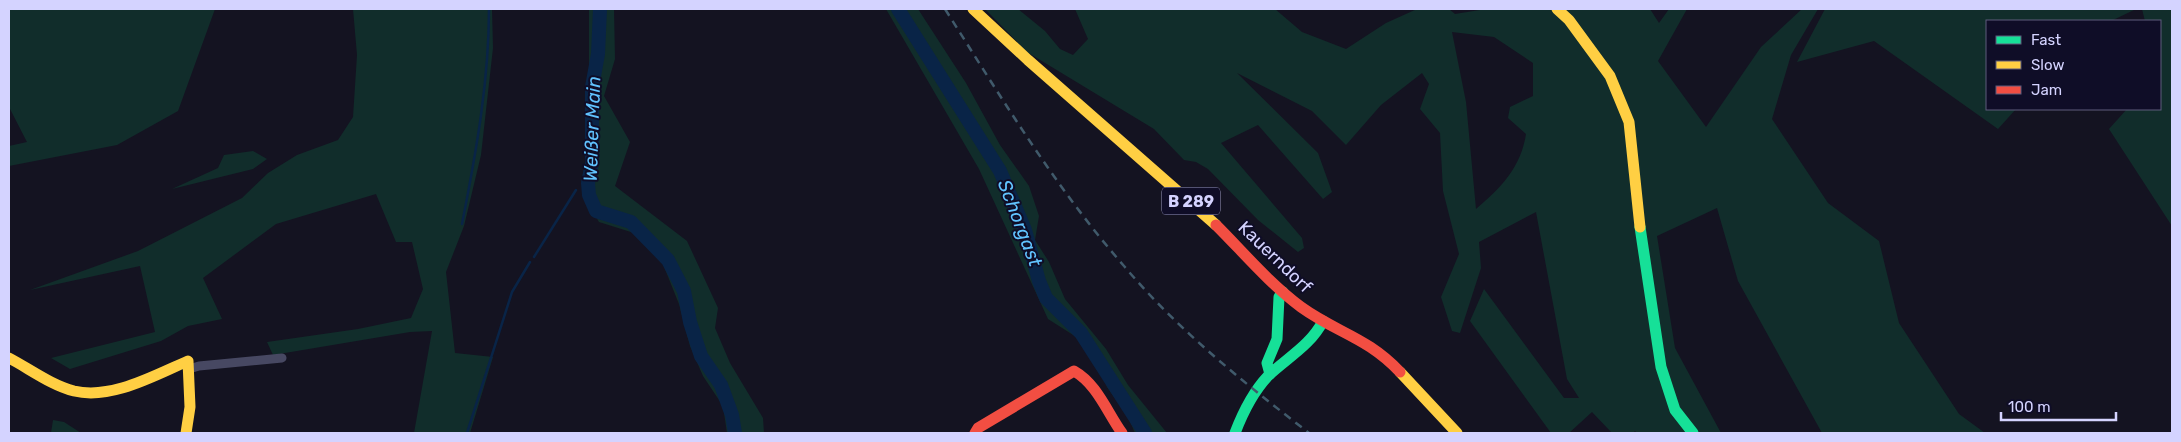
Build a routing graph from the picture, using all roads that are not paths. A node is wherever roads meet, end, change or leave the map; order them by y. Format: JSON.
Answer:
{"nodes":[{"id":1,"x":974,"y":9,"type":"edge"},
{"id":2,"x":1557,"y":9,"type":"edge"},
{"id":3,"x":1283,"y":292,"type":"junction"},
{"id":4,"x":1323,"y":321,"type":"junction"},
{"id":5,"x":9,"y":358,"type":"edge"},
{"id":6,"x":282,"y":358,"type":"dead end"},
{"id":7,"x":189,"y":370,"type":"junction"},
{"id":8,"x":1270,"y":374,"type":"junction"},
{"id":9,"x":186,"y":433,"type":"edge"},
{"id":10,"x":974,"y":433,"type":"edge"},
{"id":11,"x":1122,"y":433,"type":"edge"},
{"id":12,"x":1235,"y":433,"type":"edge"},
{"id":13,"x":1458,"y":433,"type":"edge"},
{"id":14,"x":1693,"y":433,"type":"edge"}],
"edges":[{"from":1,"to":3,"type":"street","name":"Kauerndorf","number":"B 289"},
{"from":2,"to":14,"type":"street"},
{"from":3,"to":4,"type":"street","name":"Kauerndorf","number":"B 289"},
{"from":3,"to":8,"type":"street"},
{"from":4,"to":8,"type":"street"},
{"from":4,"to":13,"type":"street","name":"Kauerndorf","number":"B 289"},
{"from":5,"to":7,"type":"street"},
{"from":6,"to":7,"type":"street"},
{"from":7,"to":9,"type":"street"},
{"from":8,"to":12,"type":"street"},
{"from":10,"to":11,"type":"street"}]}
